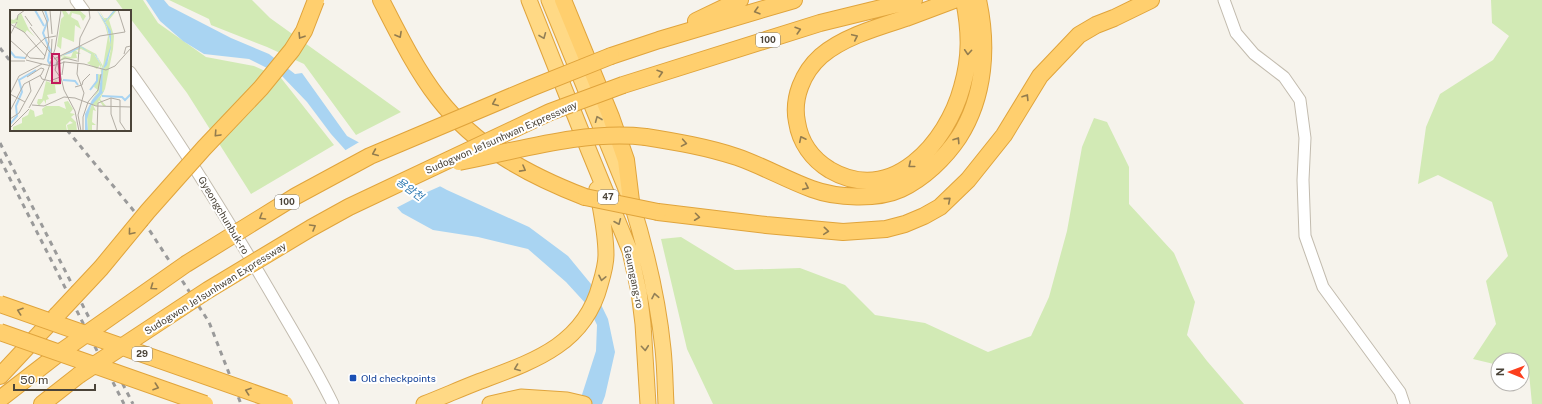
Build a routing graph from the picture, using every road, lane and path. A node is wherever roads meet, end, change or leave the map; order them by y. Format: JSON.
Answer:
{"nodes":[{"id":1,"x":76,"y":0,"type":"edge"},
{"id":2,"x":316,"y":0,"type":"edge"},
{"id":3,"x":381,"y":0,"type":"edge"},
{"id":4,"x":529,"y":0,"type":"edge"},
{"id":5,"x":549,"y":0,"type":"edge"},
{"id":6,"x":563,"y":0,"type":"edge"},
{"id":7,"x":740,"y":0,"type":"edge"},
{"id":8,"x":794,"y":0,"type":"edge"},
{"id":9,"x":914,"y":0,"type":"edge"},
{"id":10,"x":954,"y":0,"type":"edge"},
{"id":11,"x":1151,"y":0,"type":"edge"},
{"id":12,"x":1224,"y":0,"type":"edge"},
{"id":13,"x":972,"y":6,"type":"edge"},
{"id":14,"x":83,"y":10,"type":"edge"},
{"id":15,"x":659,"y":40,"type":"junction"},
{"id":16,"x":131,"y":73,"type":"edge"},
{"id":17,"x":589,"y":150,"type":"junction"},
{"id":18,"x":432,"y":168,"type":"junction"},
{"id":19,"x":631,"y":201,"type":"junction"},
{"id":20,"x":0,"y":304,"type":"edge"},
{"id":21,"x":0,"y":332,"type":"edge"},
{"id":22,"x":0,"y":376,"type":"edge"},
{"id":23,"x":0,"y":399,"type":"edge"},
{"id":24,"x":42,"y":404,"type":"edge"},
{"id":25,"x":205,"y":404,"type":"edge"},
{"id":26,"x":285,"y":404,"type":"edge"},
{"id":27,"x":333,"y":404,"type":"edge"},
{"id":28,"x":424,"y":404,"type":"edge"},
{"id":29,"x":490,"y":404,"type":"edge"},
{"id":30,"x":584,"y":404,"type":"edge"},
{"id":31,"x":648,"y":404,"type":"edge"},
{"id":32,"x":666,"y":404,"type":"edge"},
{"id":33,"x":1404,"y":404,"type":"edge"}],
"edges":[{"from":1,"to":14,"type":"street"},
{"from":2,"to":22,"type":"highway","one_way":true,"bridge":true},
{"from":3,"to":11,"type":"highway","one_way":true,"bridge":true},
{"from":4,"to":17,"type":"highway","name":"Geumgang-ro","number":"47","one_way":true},
{"from":19,"to":5,"type":"highway","name":"Geumgang-ro","number":"47","one_way":true},
{"from":6,"to":19,"type":"highway"},
{"from":7,"to":15,"type":"highway"},
{"from":8,"to":15,"type":"highway","number":"100","one_way":true},
{"from":18,"to":9,"type":"highway","name":"Sudogwon Je1sunhwan Expressway","number":"100","one_way":true,"bridge":true},
{"from":13,"to":10,"type":"highway","one_way":true},
{"from":12,"to":33,"type":"street"},
{"from":18,"to":13,"type":"highway","one_way":true,"bridge":true},
{"from":15,"to":23,"type":"highway","number":"100","one_way":true,"bridge":true},
{"from":16,"to":27,"type":"street","name":"Gyeongchunbuk-ro"},
{"from":17,"to":28,"type":"highway","one_way":true},
{"from":17,"to":31,"type":"highway","name":"Geumgang-ro","number":"47","one_way":true},
{"from":24,"to":18,"type":"highway","name":"Sudogwon Je1sunhwan Expressway","number":"100","one_way":true,"bridge":true},
{"from":32,"to":19,"type":"highway","name":"Geumgang-ro","number":"47","one_way":true},
{"from":26,"to":20,"type":"highway","number":"29","one_way":true,"bridge":true},
{"from":21,"to":25,"type":"highway","one_way":true,"bridge":true},
{"from":29,"to":30,"type":"highway"}]}
